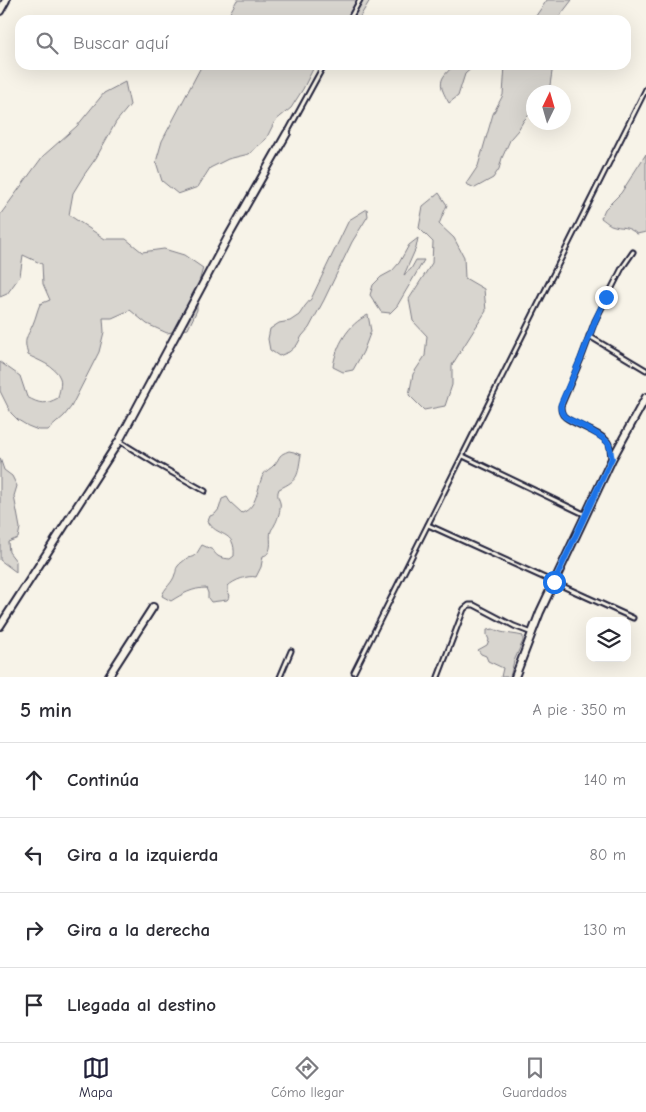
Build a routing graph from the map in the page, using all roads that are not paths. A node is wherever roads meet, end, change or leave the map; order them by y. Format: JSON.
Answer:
{"nodes":[{"id":1,"x":6,"y":0,"type":"edge"},
{"id":2,"x":360,"y":0,"type":"edge"},
{"id":3,"x":0,"y":11,"type":"edge"},
{"id":4,"x":352,"y":15,"type":"edge"},
{"id":5,"x":321,"y":70,"type":"edge"},
{"id":6,"x":646,"y":90,"type":"edge"},
{"id":7,"x":286,"y":134,"type":"joint"},
{"id":8,"x":633,"y":252,"type":"dead end"},
{"id":9,"x":590,"y":336,"type":"junction"},
{"id":10,"x":646,"y":370,"type":"edge"},
{"id":11,"x":646,"y":396,"type":"edge"},
{"id":12,"x":119,"y":441,"type":"junction"},
{"id":13,"x":463,"y":456,"type":"junction"},
{"id":14,"x":612,"y":458,"type":"junction"},
{"id":15,"x":205,"y":491,"type":"dead end"},
{"id":16,"x":586,"y":515,"type":"junction"},
{"id":17,"x":428,"y":525,"type":"junction"},
{"id":18,"x":554,"y":582,"type":"junction"},
{"id":19,"x":153,"y":607,"type":"dead end"},
{"id":20,"x":633,"y":618,"type":"dead end"},
{"id":21,"x":0,"y":626,"type":"edge"},
{"id":22,"x":532,"y":633,"type":"junction"},
{"id":23,"x":291,"y":651,"type":"dead end"},
{"id":24,"x":354,"y":672,"type":"dead end"},
{"id":25,"x":108,"y":677,"type":"edge"},
{"id":26,"x":280,"y":677,"type":"edge"},
{"id":27,"x":438,"y":677,"type":"edge"},
{"id":28,"x":515,"y":677,"type":"edge"}],
"edges":[{"from":1,"to":3,"type":"street"},
{"from":2,"to":4,"type":"lane"},
{"from":5,"to":7,"type":"lane"},
{"from":6,"to":13,"type":"lane"},
{"from":7,"to":12,"type":"street"},
{"from":8,"to":9,"type":"lane"},
{"from":9,"to":10,"type":"lane"},
{"from":9,"to":14,"type":"lane"},
{"from":11,"to":14,"type":"street"},
{"from":12,"to":15,"type":"lane"},
{"from":12,"to":21,"type":"street"},
{"from":13,"to":16,"type":"lane"},
{"from":13,"to":17,"type":"lane"},
{"from":14,"to":16,"type":"street"},
{"from":16,"to":18,"type":"street"},
{"from":17,"to":18,"type":"lane"},
{"from":17,"to":24,"type":"lane"},
{"from":18,"to":20,"type":"lane"},
{"from":18,"to":22,"type":"street"},
{"from":19,"to":25,"type":"street"},
{"from":22,"to":27,"type":"lane"},
{"from":22,"to":28,"type":"street"},
{"from":23,"to":26,"type":"lane"}]}
